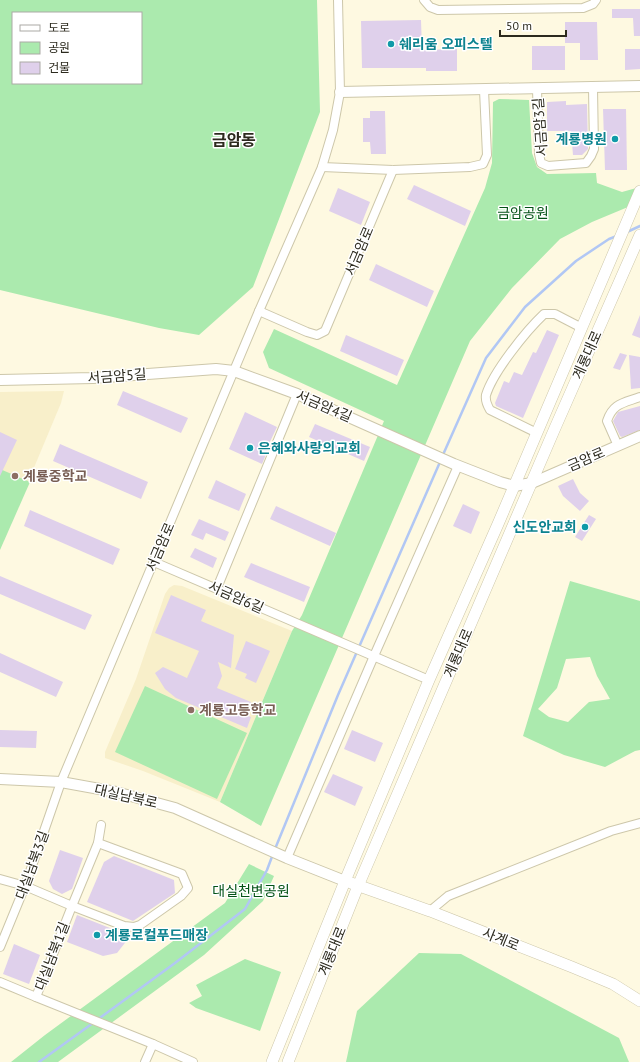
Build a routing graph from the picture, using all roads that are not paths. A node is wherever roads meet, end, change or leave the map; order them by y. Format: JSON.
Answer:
{"nodes":[{"id":1,"x":338,"y":0,"type":"edge"},
{"id":2,"x":424,"y":0,"type":"edge"},
{"id":3,"x":596,"y":0,"type":"edge"},
{"id":4,"x":640,"y":86,"type":"edge"},
{"id":5,"x":538,"y":88,"type":"junction"},
{"id":6,"x":593,"y":88,"type":"junction"},
{"id":7,"x":484,"y":90,"type":"junction"},
{"id":8,"x":340,"y":92,"type":"junction"},
{"id":9,"x":322,"y":167,"type":"junction"},
{"id":10,"x":393,"y":170,"type":"junction"},
{"id":11,"x":639,"y":194,"type":"edge"},
{"id":12,"x":640,"y":235,"type":"edge"},
{"id":13,"x":259,"y":312,"type":"junction"},
{"id":14,"x":582,"y":328,"type":"junction"},
{"id":15,"x":234,"y":372,"type":"junction"},
{"id":16,"x":0,"y":380,"type":"edge"},
{"id":17,"x":297,"y":394,"type":"junction"},
{"id":18,"x":640,"y":397,"type":"edge"},
{"id":19,"x":537,"y":433,"type":"junction"},
{"id":20,"x":640,"y":436,"type":"edge"},
{"id":21,"x":618,"y":446,"type":"junction"},
{"id":22,"x":456,"y":465,"type":"junction"},
{"id":23,"x":532,"y":483,"type":"junction"},
{"id":24,"x":514,"y":486,"type":"junction"},
{"id":25,"x":154,"y":562,"type":"junction"},
{"id":26,"x":217,"y":588,"type":"junction"},
{"id":27,"x":374,"y":656,"type":"junction"},
{"id":28,"x":429,"y":680,"type":"junction"},
{"id":29,"x":0,"y":779,"type":"edge"},
{"id":30,"x":61,"y":782,"type":"junction"},
{"id":31,"x":640,"y":822,"type":"edge"},
{"id":32,"x":101,"y":825,"type":"dead end"},
{"id":33,"x":98,"y":843,"type":"junction"},
{"id":34,"x":287,"y":858,"type":"junction"},
{"id":35,"x":0,"y":879,"type":"edge"},
{"id":36,"x":345,"y":881,"type":"junction"},
{"id":37,"x":25,"y":886,"type":"junction"},
{"id":38,"x":358,"y":886,"type":"junction"},
{"id":39,"x":72,"y":906,"type":"junction"},
{"id":40,"x":430,"y":911,"type":"junction"},
{"id":41,"x":0,"y":946,"type":"edge"},
{"id":42,"x":0,"y":982,"type":"edge"},
{"id":43,"x":36,"y":997,"type":"junction"},
{"id":44,"x":640,"y":1001,"type":"edge"},
{"id":45,"x":153,"y":1044,"type":"junction"},
{"id":46,"x":145,"y":1062,"type":"edge"},
{"id":47,"x":193,"y":1062,"type":"edge"},
{"id":48,"x":272,"y":1062,"type":"edge"},
{"id":49,"x":288,"y":1062,"type":"edge"}],
"edges":[{"from":1,"to":8,"type":"street","name":"서금암로"},
{"from":2,"to":3,"type":"street"},
{"from":4,"to":6,"type":"street","name":"서금암3길"},
{"from":5,"to":6,"type":"street","name":"서금암3길"},
{"from":5,"to":6,"type":"street","name":"서금암3길"},
{"from":5,"to":7,"type":"street","name":"서금암3길"},
{"from":7,"to":8,"type":"street","name":"서금암3길"},
{"from":7,"to":10,"type":"street"},
{"from":8,"to":9,"type":"street","name":"서금암로"},
{"from":9,"to":10,"type":"street"},
{"from":9,"to":13,"type":"street","name":"서금암로"},
{"from":10,"to":13,"type":"street","name":"서금암로"},
{"from":11,"to":14,"type":"main road","name":"계룡대로"},
{"from":12,"to":23,"type":"main road","name":"계룡대로"},
{"from":13,"to":15,"type":"street","name":"서금암로"},
{"from":14,"to":19,"type":"main road","name":"계룡대로"},
{"from":14,"to":19,"type":"street"},
{"from":15,"to":16,"type":"street","name":"서금암5길"},
{"from":15,"to":17,"type":"street","name":"서금암4길"},
{"from":15,"to":25,"type":"street","name":"서금암로"},
{"from":17,"to":22,"type":"street","name":"서금암4길"},
{"from":17,"to":26,"type":"street"},
{"from":18,"to":21,"type":"street"},
{"from":19,"to":24,"type":"main road","name":"계룡대로"},
{"from":20,"to":21,"type":"street","name":"금암로"},
{"from":21,"to":23,"type":"street","name":"금암로"},
{"from":22,"to":24,"type":"street"},
{"from":22,"to":27,"type":"street"},
{"from":23,"to":24,"type":"street"},
{"from":23,"to":38,"type":"main road","name":"계룡대로"},
{"from":24,"to":28,"type":"main road","name":"계룡대로"},
{"from":25,"to":26,"type":"street","name":"서금암6길"},
{"from":25,"to":30,"type":"street","name":"서금암로"},
{"from":26,"to":27,"type":"street","name":"서금암6길"},
{"from":27,"to":28,"type":"street"},
{"from":27,"to":34,"type":"street"},
{"from":28,"to":36,"type":"main road","name":"계룡대로"},
{"from":29,"to":30,"type":"street","name":"대실남북로"},
{"from":30,"to":34,"type":"street","name":"대실남북로"},
{"from":30,"to":37,"type":"street","name":"대실남북3길"},
{"from":31,"to":40,"type":"street"},
{"from":32,"to":33,"type":"street","name":"대실남북1길"},
{"from":33,"to":39,"type":"street","name":"대실남북1길"},
{"from":33,"to":39,"type":"street"},
{"from":34,"to":36,"type":"street"},
{"from":35,"to":37,"type":"street"},
{"from":36,"to":38,"type":"main road"},
{"from":36,"to":48,"type":"main road","name":"계룡대로"},
{"from":37,"to":39,"type":"street"},
{"from":37,"to":41,"type":"street","name":"대실남북3길"},
{"from":38,"to":40,"type":"main road","name":"사계로"},
{"from":38,"to":49,"type":"main road","name":"계룡대로"},
{"from":39,"to":43,"type":"street","name":"대실남북1길"},
{"from":40,"to":44,"type":"main road","name":"사계로"},
{"from":42,"to":43,"type":"street"},
{"from":43,"to":45,"type":"street","name":"대실남북1길"},
{"from":45,"to":46,"type":"street"},
{"from":45,"to":47,"type":"street","name":"대실남북1길"}]}
